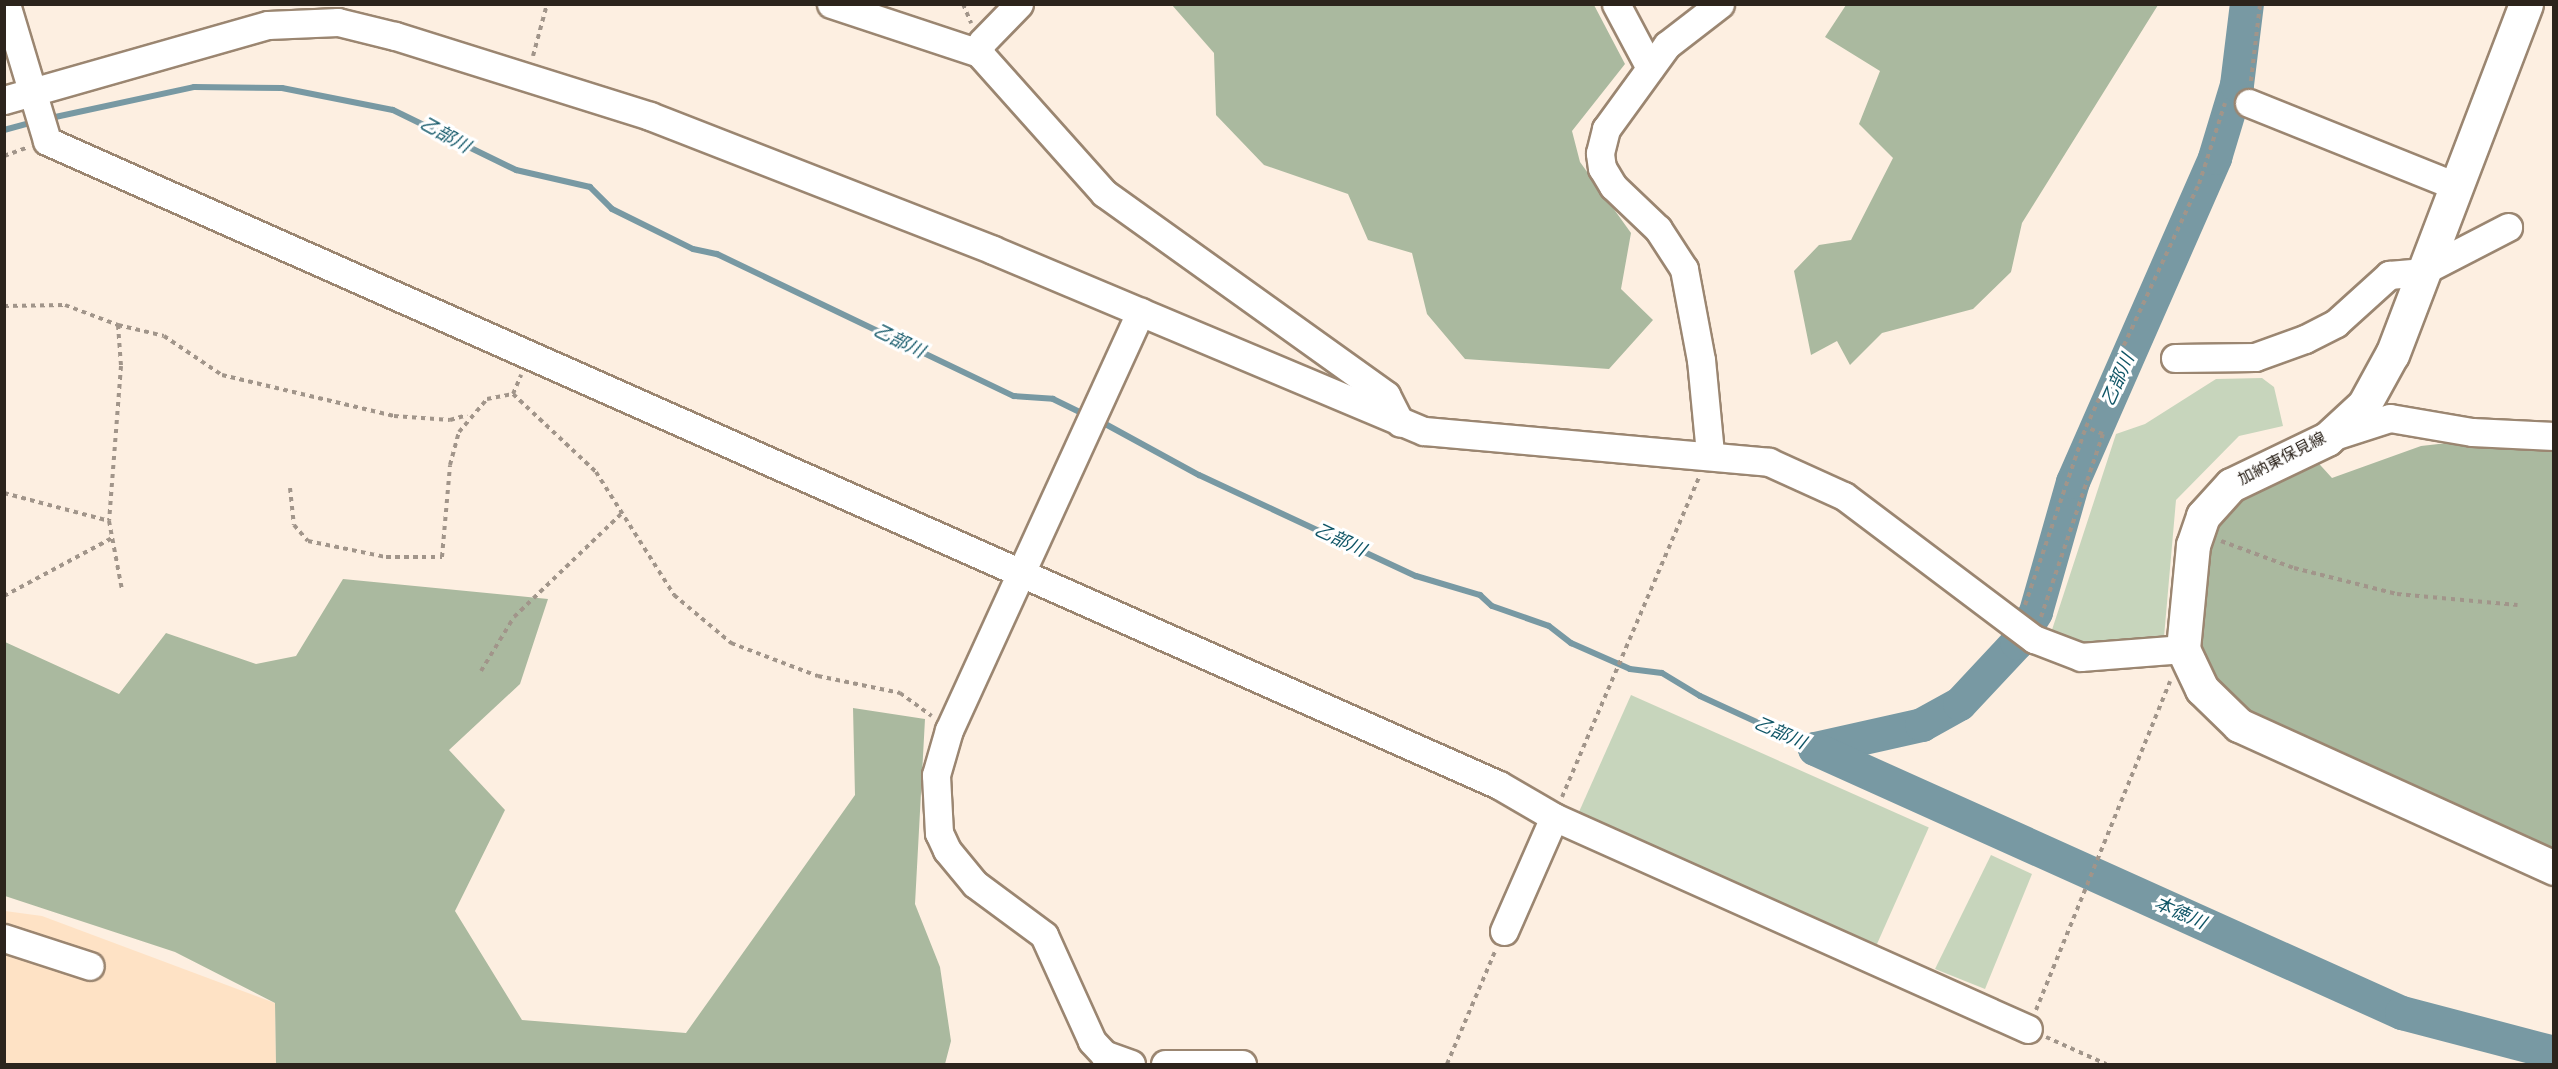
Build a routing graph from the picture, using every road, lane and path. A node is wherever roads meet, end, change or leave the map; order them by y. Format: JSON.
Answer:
{"nodes":[{"id":1,"x":6,"y":4,"type":"edge"},
{"id":2,"x":547,"y":4,"type":"edge"},
{"id":3,"x":831,"y":4,"type":"edge"},
{"id":4,"x":1019,"y":4,"type":"edge"},
{"id":5,"x":1616,"y":4,"type":"edge"},
{"id":6,"x":1720,"y":4,"type":"edge"},
{"id":7,"x":2260,"y":4,"type":"edge"},
{"id":8,"x":2526,"y":4,"type":"edge"},
{"id":9,"x":979,"y":53,"type":"junction"},
{"id":10,"x":1650,"y":68,"type":"junction"},
{"id":11,"x":530,"y":78,"type":"junction"},
{"id":12,"x":4,"y":100,"type":"edge"},
{"id":13,"x":35,"y":100,"type":"junction"},
{"id":14,"x":2238,"y":100,"type":"junction"},
{"id":15,"x":2453,"y":185,"type":"junction"},
{"id":16,"x":2508,"y":228,"type":"dead end"},
{"id":17,"x":2421,"y":272,"type":"junction"},
{"id":18,"x":4,"y":306,"type":"edge"},
{"id":19,"x":1140,"y":312,"type":"junction"},
{"id":20,"x":118,"y":325,"type":"junction"},
{"id":21,"x":2175,"y":358,"type":"dead end"},
{"id":22,"x":468,"y":415,"type":"junction"},
{"id":23,"x":1400,"y":423,"type":"junction"},
{"id":24,"x":2086,"y":427,"type":"junction"},
{"id":25,"x":2553,"y":436,"type":"edge"},
{"id":26,"x":2327,"y":439,"type":"junction"},
{"id":27,"x":1710,"y":453,"type":"junction"},
{"id":28,"x":290,"y":488,"type":"dead end"},
{"id":29,"x":4,"y":493,"type":"edge"},
{"id":30,"x":624,"y":510,"type":"junction"},
{"id":31,"x":109,"y":521,"type":"junction"},
{"id":32,"x":2198,"y":531,"type":"junction"},
{"id":33,"x":112,"y":538,"type":"junction"},
{"id":34,"x":1020,"y":577,"type":"junction"},
{"id":35,"x":122,"y":590,"type":"dead end"},
{"id":36,"x":4,"y":596,"type":"edge"},
{"id":37,"x":2518,"y":605,"type":"dead end"},
{"id":38,"x":2011,"y":625,"type":"junction"},
{"id":39,"x":2034,"y":639,"type":"junction"},
{"id":40,"x":2183,"y":650,"type":"junction"},
{"id":41,"x":481,"y":671,"type":"dead end"},
{"id":42,"x":949,"y":730,"type":"junction"},
{"id":43,"x":1554,"y":817,"type":"junction"},
{"id":44,"x":2553,"y":868,"type":"edge"},
{"id":45,"x":1504,"y":931,"type":"joint"},
{"id":46,"x":4,"y":938,"type":"edge"},
{"id":47,"x":90,"y":966,"type":"dead end"},
{"id":48,"x":2028,"y":1029,"type":"junction"},
{"id":49,"x":1131,"y":1065,"type":"edge"},
{"id":50,"x":1165,"y":1065,"type":"edge"},
{"id":51,"x":1242,"y":1065,"type":"edge"},
{"id":52,"x":1447,"y":1065,"type":"edge"},
{"id":53,"x":2106,"y":1065,"type":"edge"}],
"edges":[{"from":1,"to":13,"type":"street"},
{"from":2,"to":11,"type":"path"},
{"from":3,"to":9,"type":"street"},
{"from":4,"to":9,"type":"street"},
{"from":5,"to":10,"type":"street"},
{"from":6,"to":10,"type":"street"},
{"from":7,"to":14,"type":"path"},
{"from":8,"to":15,"type":"main road","name":"加納東保見線"},
{"from":9,"to":23,"type":"street"},
{"from":10,"to":27,"type":"street"},
{"from":11,"to":13,"type":"street"},
{"from":11,"to":19,"type":"street"},
{"from":12,"to":13,"type":"street"},
{"from":13,"to":34,"type":"street"},
{"from":14,"to":15,"type":"street"},
{"from":14,"to":24,"type":"path"},
{"from":15,"to":17,"type":"main road","name":"加納東保見線"},
{"from":16,"to":17,"type":"street"},
{"from":17,"to":21,"type":"street"},
{"from":17,"to":26,"type":"main road","name":"加納東保見線"},
{"from":18,"to":20,"type":"path"},
{"from":19,"to":23,"type":"street"},
{"from":19,"to":34,"type":"street"},
{"from":20,"to":22,"type":"path"},
{"from":20,"to":31,"type":"path"},
{"from":22,"to":28,"type":"path"},
{"from":22,"to":30,"type":"path"},
{"from":23,"to":27,"type":"street"},
{"from":24,"to":38,"type":"path"},
{"from":24,"to":39,"type":"path"},
{"from":25,"to":26,"type":"street"},
{"from":26,"to":32,"type":"main road","name":"加納東保見線"},
{"from":27,"to":38,"type":"street"},
{"from":27,"to":43,"type":"path"},
{"from":29,"to":31,"type":"path"},
{"from":30,"to":41,"type":"path"},
{"from":30,"to":42,"type":"path"},
{"from":31,"to":33,"type":"path"},
{"from":32,"to":37,"type":"path"},
{"from":32,"to":40,"type":"main road","name":"加納東保見線"},
{"from":33,"to":35,"type":"path"},
{"from":33,"to":36,"type":"path"},
{"from":34,"to":42,"type":"street"},
{"from":34,"to":43,"type":"street"},
{"from":38,"to":39,"type":"street"},
{"from":39,"to":40,"type":"street"},
{"from":40,"to":44,"type":"main road"},
{"from":40,"to":48,"type":"path"},
{"from":42,"to":49,"type":"street"},
{"from":43,"to":45,"type":"street"},
{"from":43,"to":48,"type":"street"},
{"from":45,"to":52,"type":"path"},
{"from":46,"to":47,"type":"street"},
{"from":48,"to":53,"type":"path"},
{"from":50,"to":51,"type":"street"}]}
